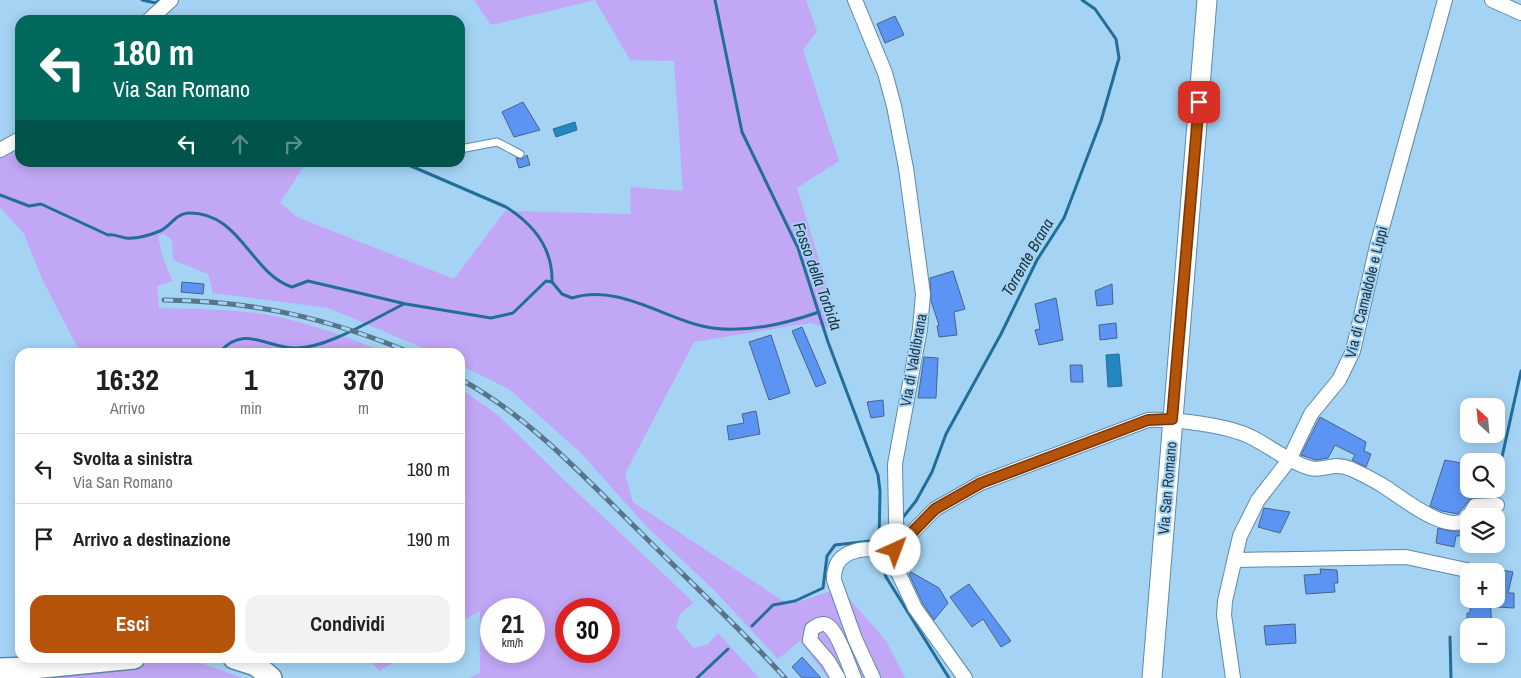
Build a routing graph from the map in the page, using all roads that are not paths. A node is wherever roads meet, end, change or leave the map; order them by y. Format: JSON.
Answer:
{"nodes":[{"id":1,"x":171,"y":0,"type":"edge"},
{"id":2,"x":856,"y":0,"type":"edge"},
{"id":3,"x":1208,"y":0,"type":"edge"},
{"id":4,"x":1445,"y":0,"type":"edge"},
{"id":5,"x":1492,"y":0,"type":"edge"},
{"id":6,"x":1521,"y":13,"type":"edge"},
{"id":7,"x":154,"y":15,"type":"edge"},
{"id":8,"x":15,"y":142,"type":"edge"},
{"id":9,"x":465,"y":148,"type":"edge"},
{"id":10,"x":0,"y":150,"type":"edge"},
{"id":11,"x":520,"y":154,"type":"dead end"},
{"id":12,"x":1172,"y":419,"type":"junction"},
{"id":13,"x":1289,"y":460,"type":"junction"},
{"id":14,"x":1498,"y":504,"type":"dead end"},
{"id":15,"x":1474,"y":508,"type":"edge"},
{"id":16,"x":1460,"y":522,"type":"edge"},
{"id":17,"x":895,"y":550,"type":"junction"},
{"id":18,"x":1235,"y":560,"type":"junction"},
{"id":19,"x":1460,"y":569,"type":"edge"},
{"id":20,"x":84,"y":663,"type":"edge"},
{"id":21,"x":250,"y":663,"type":"edge"},
{"id":22,"x":0,"y":669,"type":"edge"},
{"id":23,"x":271,"y":678,"type":"edge"},
{"id":24,"x":838,"y":678,"type":"edge"},
{"id":25,"x":854,"y":678,"type":"edge"},
{"id":26,"x":874,"y":678,"type":"edge"},
{"id":27,"x":966,"y":678,"type":"edge"},
{"id":28,"x":1152,"y":678,"type":"edge"},
{"id":29,"x":1233,"y":678,"type":"edge"}],
"edges":[{"from":1,"to":7,"type":"street"},
{"from":2,"to":17,"type":"street","name":"Via di Valdibrana"},
{"from":3,"to":12,"type":"street","name":"Via San Romano"},
{"from":4,"to":13,"type":"street","name":"Via di Camaldole e Lippi"},
{"from":5,"to":6,"type":"street"},
{"from":8,"to":10,"type":"street"},
{"from":9,"to":11,"type":"lane"},
{"from":12,"to":13,"type":"street"},
{"from":12,"to":17,"type":"street"},
{"from":12,"to":28,"type":"street","name":"Via San Romano"},
{"from":13,"to":16,"type":"street"},
{"from":13,"to":18,"type":"street","name":"Via di Camaldole e Lippi"},
{"from":14,"to":15,"type":"street"},
{"from":17,"to":26,"type":"street"},
{"from":17,"to":27,"type":"street","name":"Via di Valdibrana"},
{"from":18,"to":19,"type":"street"},
{"from":18,"to":29,"type":"street","name":"Via di Camaldole e Lippi"},
{"from":20,"to":22,"type":"main road"},
{"from":21,"to":23,"type":"main road"},
{"from":24,"to":25,"type":"street"}]}
